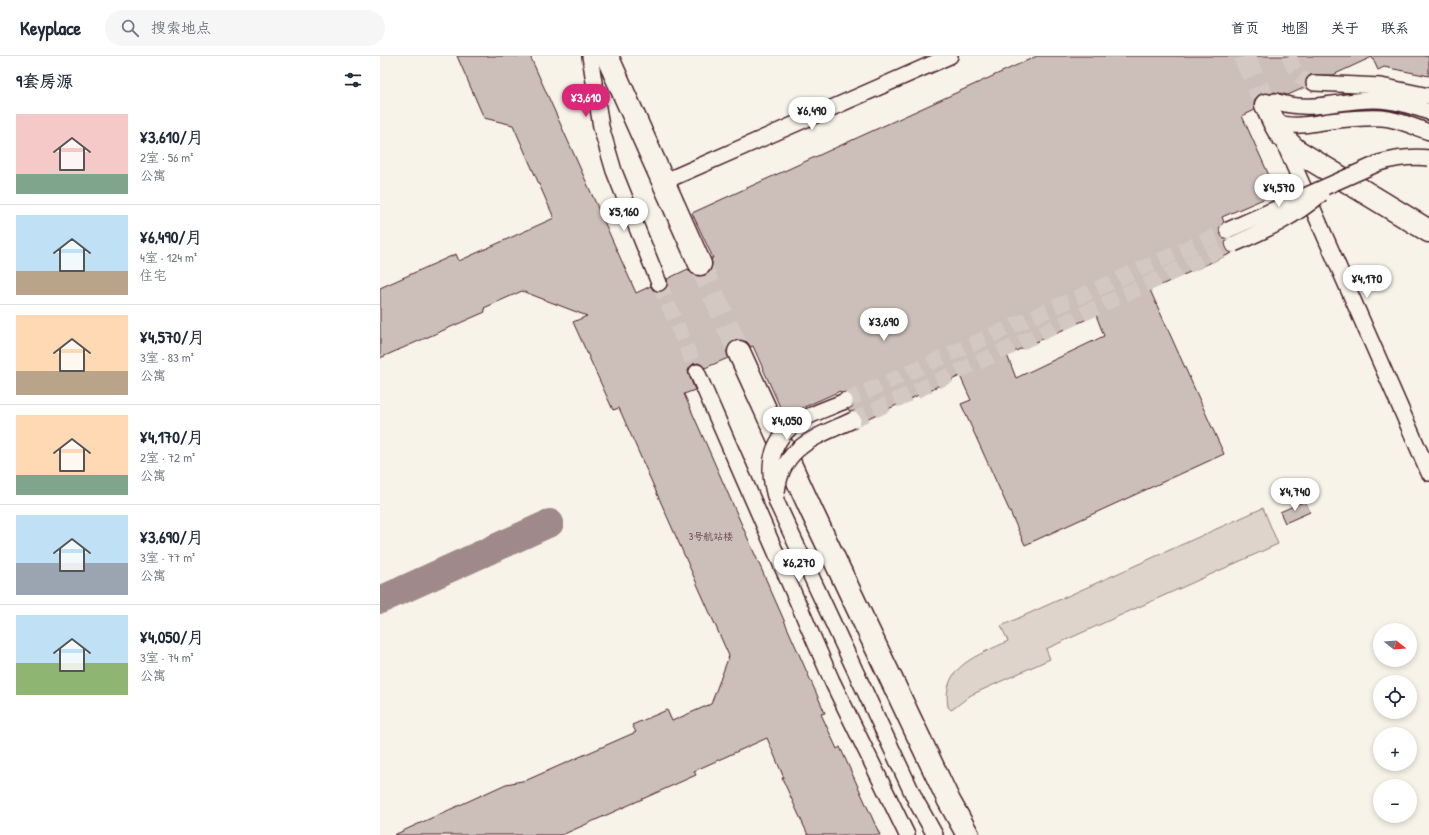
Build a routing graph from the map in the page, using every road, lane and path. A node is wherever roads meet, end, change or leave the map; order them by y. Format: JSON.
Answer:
{"nodes":[{"id":1,"x":590,"y":56,"type":"edge"},
{"id":2,"x":607,"y":56,"type":"edge"},
{"id":3,"x":619,"y":56,"type":"edge"},
{"id":4,"x":950,"y":56,"type":"edge"},
{"id":5,"x":919,"y":62,"type":"edge"},
{"id":6,"x":1314,"y":84,"type":"tunnel mouth"},
{"id":7,"x":1429,"y":96,"type":"edge"},
{"id":8,"x":627,"y":100,"type":"junction"},
{"id":9,"x":1429,"y":112,"type":"edge"},
{"id":10,"x":1273,"y":116,"type":"junction"},
{"id":11,"x":1429,"y":132,"type":"edge"},
{"id":12,"x":1429,"y":158,"type":"edge"},
{"id":13,"x":663,"y":182,"type":"junction"},
{"id":14,"x":1332,"y":184,"type":"junction"},
{"id":15,"x":1228,"y":230,"type":"tunnel mouth"},
{"id":16,"x":1429,"y":231,"type":"edge"},
{"id":17,"x":1234,"y":244,"type":"tunnel mouth"},
{"id":18,"x":700,"y":264,"type":"tunnel mouth"},
{"id":19,"x":659,"y":282,"type":"tunnel mouth"},
{"id":20,"x":739,"y":352,"type":"tunnel mouth"},
{"id":21,"x":697,"y":372,"type":"tunnel mouth"},
{"id":22,"x":845,"y":401,"type":"tunnel mouth"},
{"id":23,"x":853,"y":420,"type":"tunnel mouth"},
{"id":24,"x":1429,"y":473,"type":"edge"},
{"id":25,"x":777,"y":503,"type":"junction"},
{"id":26,"x":907,"y":835,"type":"edge"},
{"id":27,"x":935,"y":835,"type":"edge"},
{"id":28,"x":968,"y":835,"type":"edge"}],
"edges":[{"from":1,"to":19,"type":"street"},
{"from":2,"to":8,"type":"highway"},
{"from":3,"to":8,"type":"street"},
{"from":4,"to":5,"type":"street"},
{"from":5,"to":13,"type":"street"},
{"from":6,"to":7,"type":"street"},
{"from":8,"to":13,"type":"highway"},
{"from":9,"to":10,"type":"street"},
{"from":10,"to":11,"type":"street"},
{"from":10,"to":16,"type":"highway"},
{"from":10,"to":24,"type":"street"},
{"from":12,"to":14,"type":"street","bridge":true},
{"from":13,"to":18,"type":"highway"},
{"from":14,"to":15,"type":"street","bridge":true},
{"from":14,"to":17,"type":"street","bridge":true},
{"from":20,"to":28,"type":"highway"},
{"from":21,"to":26,"type":"street"},
{"from":22,"to":25,"type":"street","bridge":true},
{"from":23,"to":25,"type":"street","bridge":true},
{"from":25,"to":27,"type":"street","bridge":true}]}
